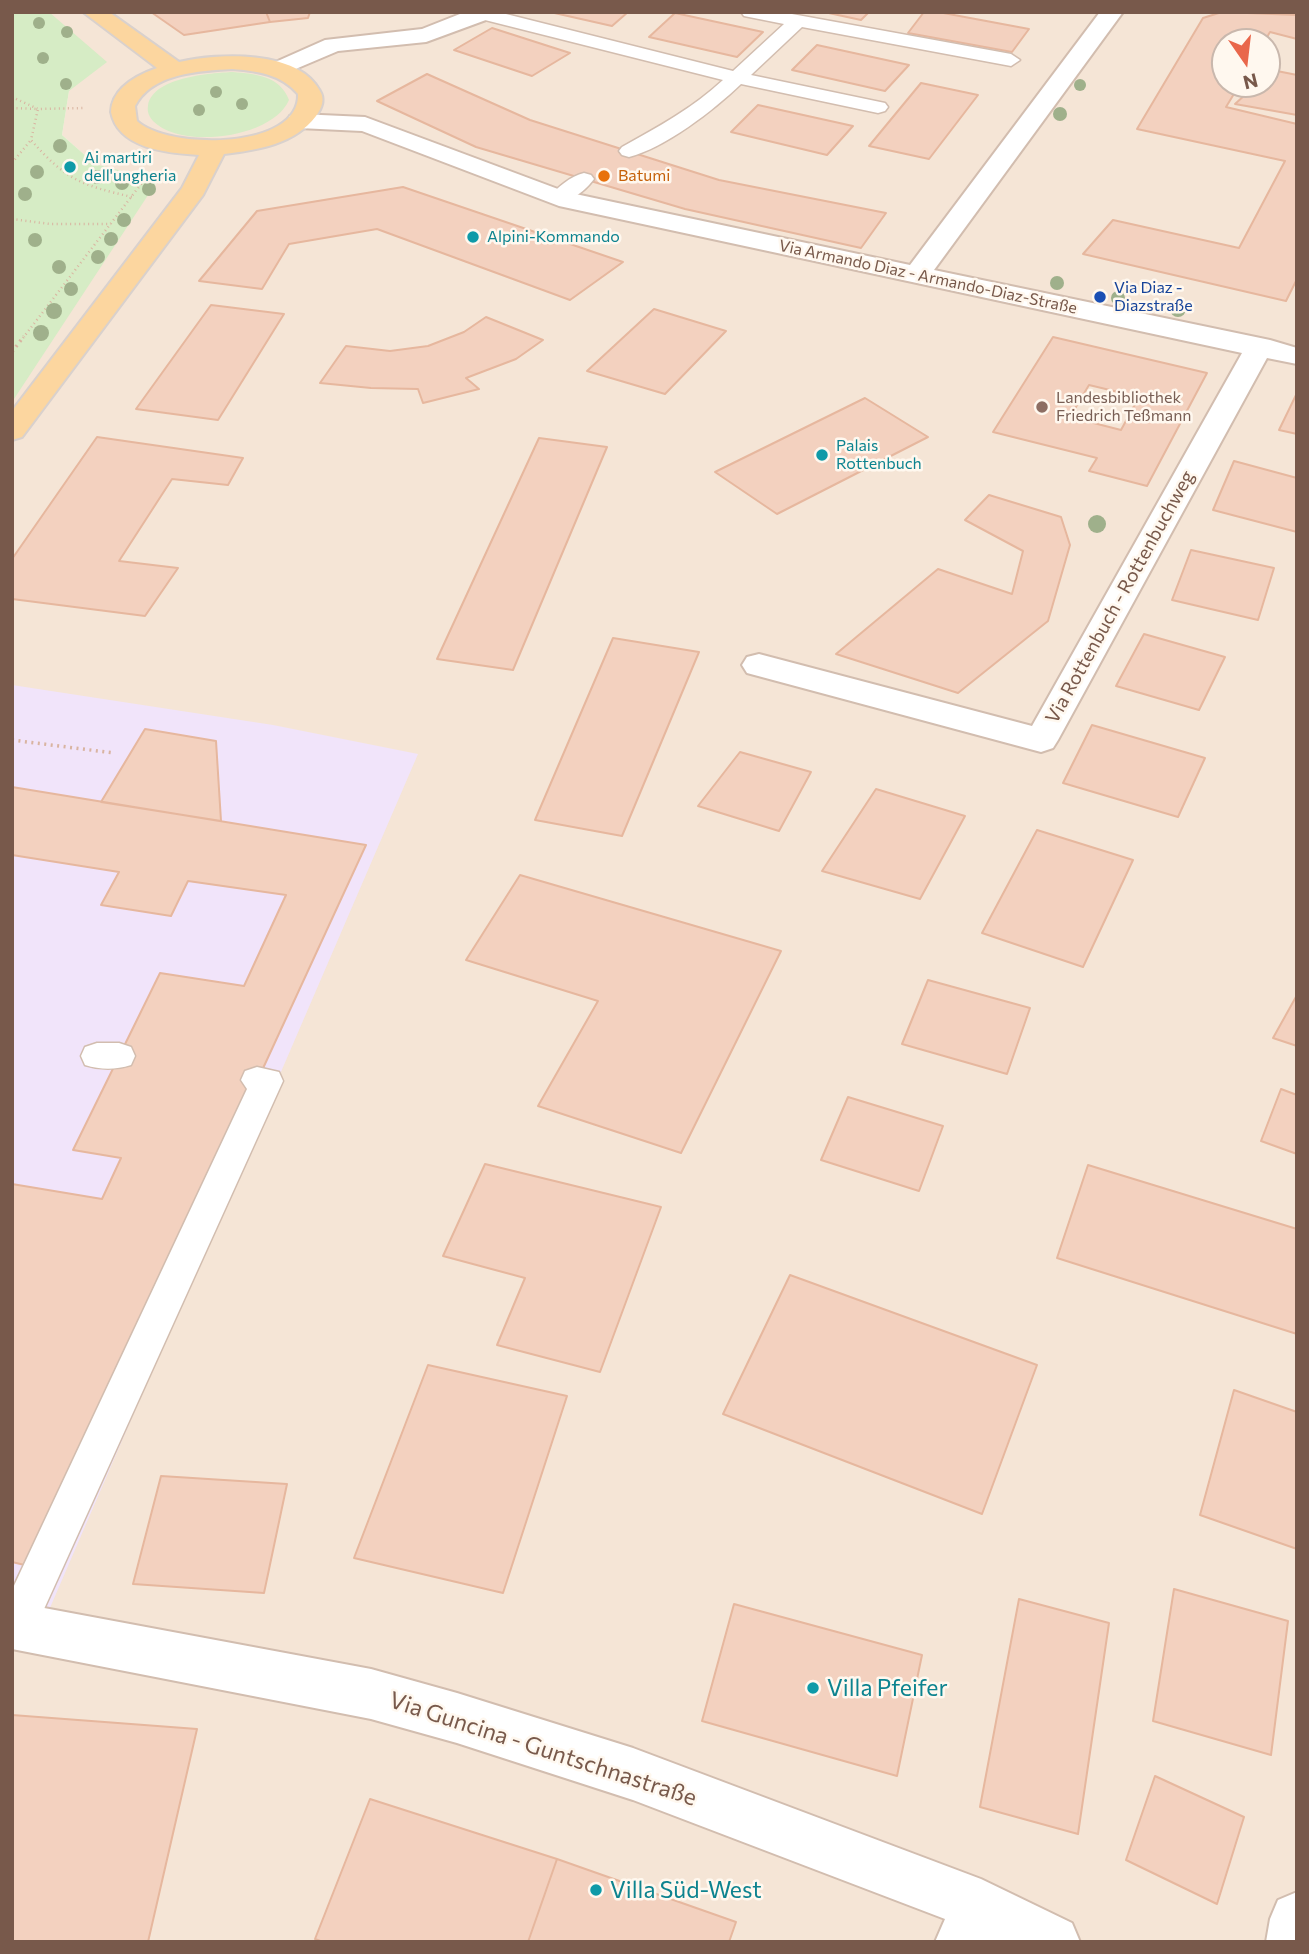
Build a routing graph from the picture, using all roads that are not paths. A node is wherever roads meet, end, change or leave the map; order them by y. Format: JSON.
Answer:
{"nodes":[{"id":1,"x":94,"y":12,"type":"edge"},
{"id":2,"x":750,"y":12,"type":"edge"},
{"id":3,"x":1112,"y":12,"type":"edge"},
{"id":4,"x":485,"y":13,"type":"edge"},
{"id":5,"x":797,"y":22,"type":"junction"},
{"id":6,"x":1011,"y":60,"type":"dead end"},
{"id":7,"x":174,"y":69,"type":"junction"},
{"id":8,"x":278,"y":69,"type":"junction"},
{"id":9,"x":739,"y":78,"type":"junction"},
{"id":10,"x":878,"y":107,"type":"dead end"},
{"id":11,"x":299,"y":121,"type":"junction"},
{"id":12,"x":215,"y":148,"type":"junction"},
{"id":13,"x":629,"y":151,"type":"dead end"},
{"id":14,"x":584,"y":179,"type":"dead end"},
{"id":15,"x":559,"y":198,"type":"junction"},
{"id":16,"x":916,"y":276,"type":"junction"},
{"id":17,"x":1260,"y":346,"type":"junction"},
{"id":18,"x":1297,"y":356,"type":"edge"},
{"id":19,"x":12,"y":431,"type":"edge"},
{"id":20,"x":759,"y":665,"type":"dead end"},
{"id":21,"x":257,"y":1080,"type":"dead end"},
{"id":22,"x":14,"y":1625,"type":"edge"},
{"id":23,"x":1297,"y":1919,"type":"edge"},
{"id":24,"x":972,"y":1924,"type":"edge"},
{"id":25,"x":1053,"y":1942,"type":"edge"},
{"id":26,"x":1293,"y":1942,"type":"edge"}],
"edges":[{"from":1,"to":7,"type":"main road"},
{"from":2,"to":5,"type":"lane"},
{"from":3,"to":16,"type":"street"},
{"from":4,"to":8,"type":"street"},
{"from":4,"to":9,"type":"lane"},
{"from":5,"to":6,"type":"lane"},
{"from":5,"to":9,"type":"lane"},
{"from":7,"to":8,"type":"main road"},
{"from":7,"to":12,"type":"main road"},
{"from":8,"to":11,"type":"main road"},
{"from":9,"to":10,"type":"lane"},
{"from":9,"to":13,"type":"lane"},
{"from":11,"to":12,"type":"main road"},
{"from":11,"to":15,"type":"street","name":"Via Armando Diaz - Armando-Diaz-Straße"},
{"from":12,"to":19,"type":"main road"},
{"from":14,"to":15,"type":"lane"},
{"from":15,"to":16,"type":"street","name":"Via Armando Diaz - Armando-Diaz-Straße"},
{"from":16,"to":17,"type":"street","name":"Via Armando Diaz - Armando-Diaz-Straße"},
{"from":17,"to":18,"type":"street","name":"Via Armando Diaz - Armando-Diaz-Straße"},
{"from":17,"to":20,"type":"street","name":"Via Rottenbuch - Rottenbuchweg"},
{"from":21,"to":22,"type":"lane"},
{"from":22,"to":24,"type":"street","name":"Via Guncina - Guntschnastraße"},
{"from":23,"to":26,"type":"street"},
{"from":24,"to":25,"type":"street","name":"Via Guncina - Guntschnastraße"}]}
